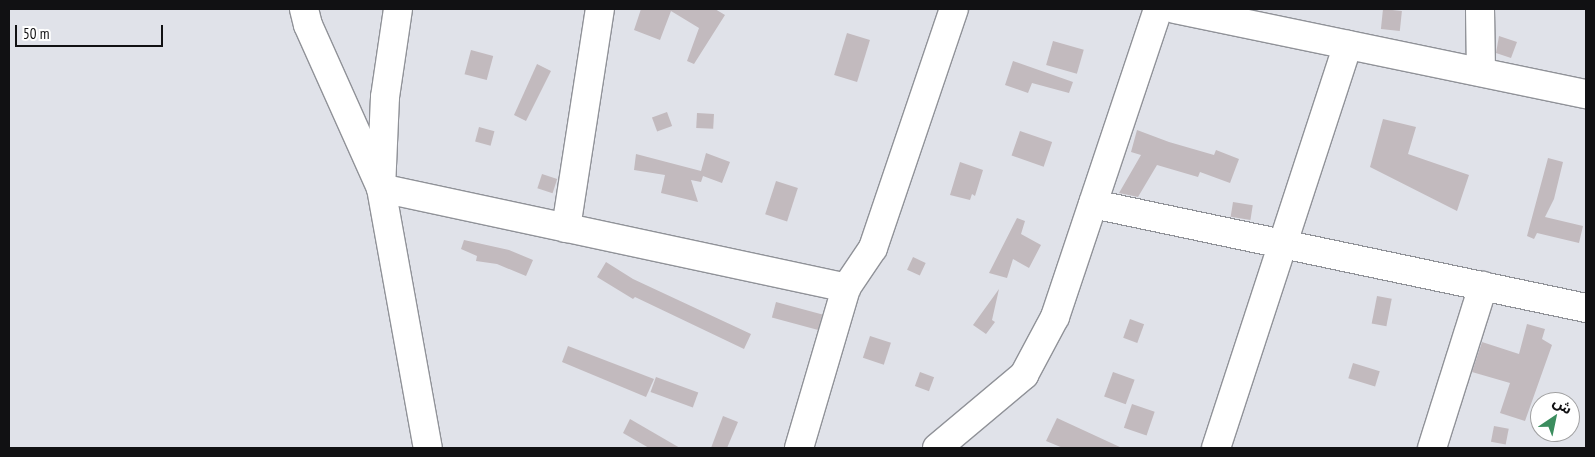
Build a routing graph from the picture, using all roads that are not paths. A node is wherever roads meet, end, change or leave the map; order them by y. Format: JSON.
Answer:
{"nodes":[{"id":1,"x":304,"y":9,"type":"edge"},
{"id":2,"x":398,"y":9,"type":"edge"},
{"id":3,"x":600,"y":9,"type":"edge"},
{"id":4,"x":954,"y":9,"type":"edge"},
{"id":5,"x":1158,"y":9,"type":"edge"},
{"id":6,"x":1175,"y":9,"type":"edge"},
{"id":7,"x":1480,"y":9,"type":"edge"},
{"id":8,"x":1348,"y":45,"type":"junction"},
{"id":9,"x":1481,"y":72,"type":"junction"},
{"id":10,"x":1586,"y":94,"type":"edge"},
{"id":11,"x":381,"y":188,"type":"junction"},
{"id":12,"x":1093,"y":204,"type":"junction"},
{"id":13,"x":566,"y":228,"type":"junction"},
{"id":14,"x":1282,"y":245,"type":"junction"},
{"id":15,"x":1483,"y":286,"type":"junction"},
{"id":16,"x":846,"y":288,"type":"junction"},
{"id":17,"x":1586,"y":308,"type":"edge"},
{"id":18,"x":428,"y":448,"type":"edge"},
{"id":19,"x":799,"y":448,"type":"edge"},
{"id":20,"x":937,"y":448,"type":"edge"},
{"id":21,"x":1216,"y":448,"type":"edge"},
{"id":22,"x":1432,"y":448,"type":"edge"}],
"edges":[{"from":1,"to":11,"type":"street"},
{"from":2,"to":11,"type":"street"},
{"from":3,"to":13,"type":"street"},
{"from":4,"to":16,"type":"street"},
{"from":5,"to":12,"type":"street"},
{"from":6,"to":8,"type":"street"},
{"from":7,"to":9,"type":"street"},
{"from":8,"to":9,"type":"street"},
{"from":8,"to":14,"type":"street"},
{"from":9,"to":10,"type":"street"},
{"from":11,"to":13,"type":"street"},
{"from":11,"to":18,"type":"street"},
{"from":12,"to":14,"type":"street"},
{"from":12,"to":20,"type":"street"},
{"from":13,"to":16,"type":"street"},
{"from":14,"to":15,"type":"street"},
{"from":14,"to":21,"type":"street"},
{"from":15,"to":17,"type":"street"},
{"from":15,"to":22,"type":"street"},
{"from":16,"to":19,"type":"street"}]}
